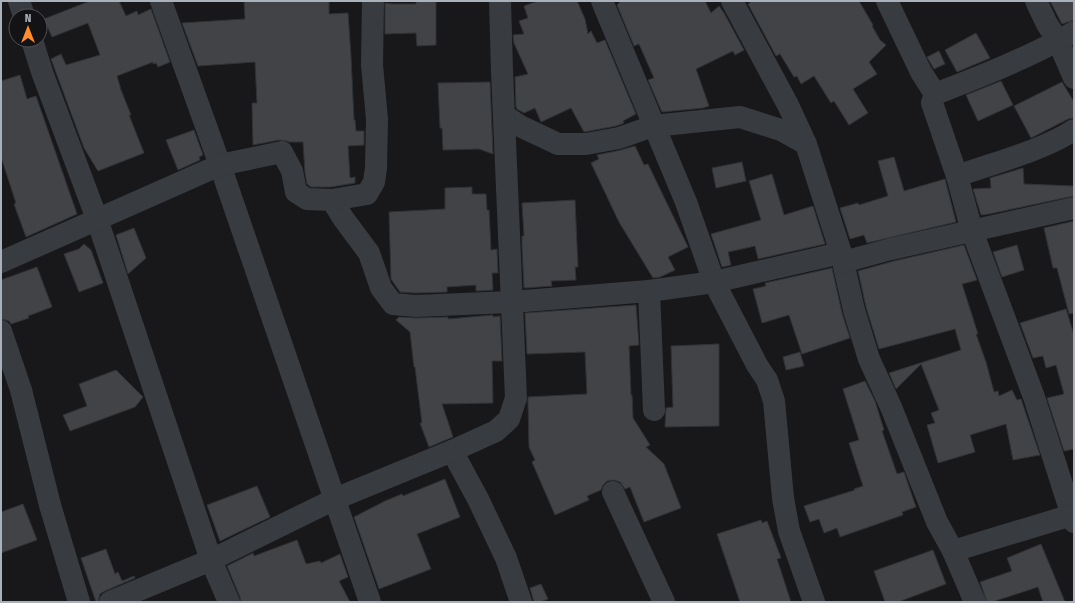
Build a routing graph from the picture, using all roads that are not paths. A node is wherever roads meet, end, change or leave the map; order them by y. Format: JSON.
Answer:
{"nodes":[{"id":1,"x":161,"y":1,"type":"edge"},
{"id":2,"x":373,"y":1,"type":"edge"},
{"id":3,"x":500,"y":1,"type":"edge"},
{"id":4,"x":602,"y":1,"type":"edge"},
{"id":5,"x":732,"y":1,"type":"edge"},
{"id":6,"x":887,"y":1,"type":"edge"},
{"id":7,"x":1036,"y":1,"type":"edge"},
{"id":8,"x":1066,"y":37,"type":"edge"},
{"id":9,"x":34,"y":48,"type":"edge"},
{"id":10,"x":1074,"y":78,"type":"edge"},
{"id":11,"x":935,"y":94,"type":"junction"},
{"id":12,"x":504,"y":115,"type":"junction"},
{"id":13,"x":653,"y":126,"type":"junction"},
{"id":14,"x":1074,"y":130,"type":"edge"},
{"id":15,"x":806,"y":144,"type":"junction"},
{"id":16,"x":220,"y":165,"type":"junction"},
{"id":17,"x":957,"y":176,"type":"junction"},
{"id":18,"x":332,"y":200,"type":"junction"},
{"id":19,"x":1074,"y":208,"type":"edge"},
{"id":20,"x":97,"y":219,"type":"junction"},
{"id":21,"x":972,"y":231,"type":"junction"},
{"id":22,"x":842,"y":258,"type":"junction"},
{"id":23,"x":1,"y":262,"type":"edge"},
{"id":24,"x":714,"y":282,"type":"junction"},
{"id":25,"x":650,"y":291,"type":"junction"},
{"id":26,"x":512,"y":302,"type":"junction"},
{"id":27,"x":1,"y":331,"type":"edge"},
{"id":28,"x":654,"y":410,"type":"dead end"},
{"id":29,"x":452,"y":451,"type":"junction"},
{"id":30,"x":613,"y":492,"type":"dead end"},
{"id":31,"x":335,"y":499,"type":"junction"},
{"id":32,"x":1073,"y":518,"type":"edge"},
{"id":33,"x":953,"y":551,"type":"junction"},
{"id":34,"x":211,"y":560,"type":"junction"},
{"id":35,"x":968,"y":600,"type":"edge"},
{"id":36,"x":79,"y":602,"type":"edge"},
{"id":37,"x":110,"y":602,"type":"edge"},
{"id":38,"x":229,"y":602,"type":"edge"},
{"id":39,"x":370,"y":602,"type":"edge"},
{"id":40,"x":521,"y":602,"type":"edge"},
{"id":41,"x":664,"y":602,"type":"edge"},
{"id":42,"x":814,"y":602,"type":"edge"}],
"edges":[{"from":1,"to":16,"type":"street"},
{"from":2,"to":18,"type":"street"},
{"from":3,"to":12,"type":"street"},
{"from":4,"to":13,"type":"street"},
{"from":5,"to":15,"type":"street"},
{"from":6,"to":11,"type":"street"},
{"from":7,"to":8,"type":"street"},
{"from":8,"to":10,"type":"street"},
{"from":8,"to":11,"type":"street"},
{"from":9,"to":20,"type":"street"},
{"from":11,"to":17,"type":"street"},
{"from":12,"to":13,"type":"street"},
{"from":12,"to":26,"type":"street"},
{"from":13,"to":15,"type":"street"},
{"from":13,"to":24,"type":"street"},
{"from":14,"to":17,"type":"street"},
{"from":15,"to":22,"type":"street"},
{"from":16,"to":18,"type":"street"},
{"from":16,"to":20,"type":"street"},
{"from":16,"to":31,"type":"street"},
{"from":17,"to":21,"type":"street"},
{"from":18,"to":26,"type":"street"},
{"from":19,"to":21,"type":"street"},
{"from":20,"to":23,"type":"street"},
{"from":20,"to":34,"type":"street"},
{"from":21,"to":22,"type":"street"},
{"from":21,"to":32,"type":"street"},
{"from":22,"to":24,"type":"street"},
{"from":22,"to":33,"type":"street"},
{"from":24,"to":25,"type":"street"},
{"from":24,"to":42,"type":"street"},
{"from":25,"to":26,"type":"street"},
{"from":25,"to":28,"type":"street"},
{"from":26,"to":29,"type":"street"},
{"from":27,"to":36,"type":"street"},
{"from":29,"to":31,"type":"street"},
{"from":29,"to":40,"type":"street"},
{"from":30,"to":41,"type":"street"},
{"from":31,"to":34,"type":"street"},
{"from":31,"to":39,"type":"street"},
{"from":32,"to":33,"type":"street"},
{"from":33,"to":35,"type":"street"},
{"from":34,"to":37,"type":"street"},
{"from":34,"to":38,"type":"street"}]}
